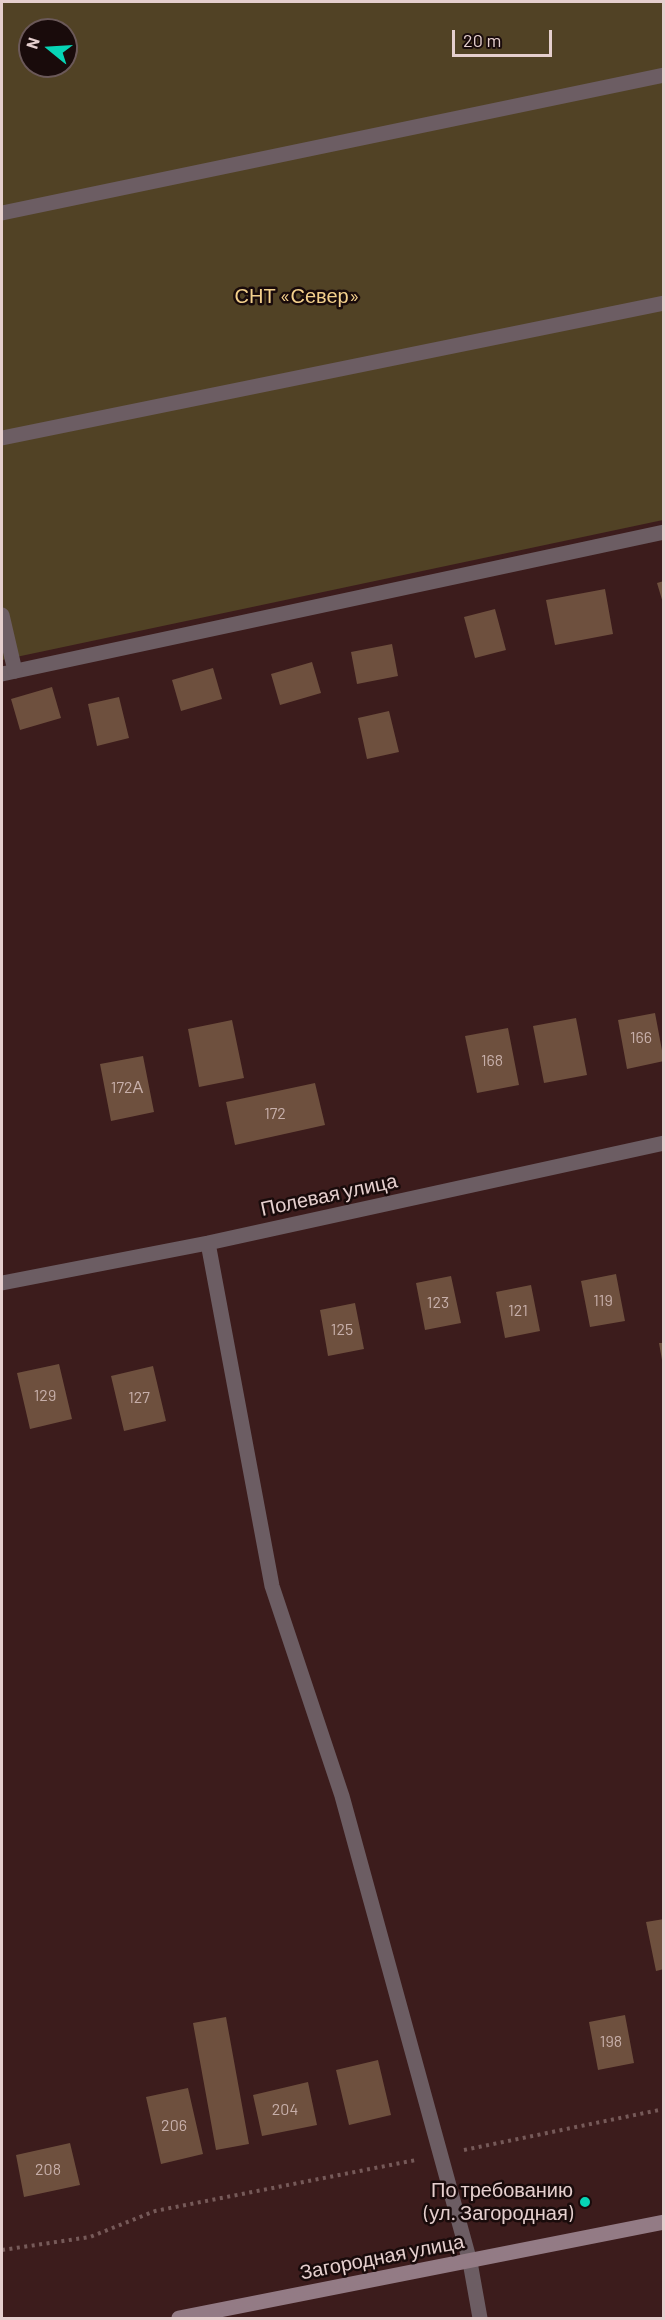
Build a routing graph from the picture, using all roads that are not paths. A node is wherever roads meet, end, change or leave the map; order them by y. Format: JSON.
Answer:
{"nodes":[{"id":1,"x":663,"y":75,"type":"edge"},
{"id":2,"x":2,"y":213,"type":"edge"},
{"id":3,"x":663,"y":303,"type":"edge"},
{"id":4,"x":2,"y":438,"type":"edge"},
{"id":5,"x":663,"y":532,"type":"edge"},
{"id":6,"x":2,"y":615,"type":"edge"},
{"id":7,"x":8,"y":672,"type":"edge"},
{"id":8,"x":663,"y":1143,"type":"edge"},
{"id":9,"x":208,"y":1243,"type":"junction"},
{"id":10,"x":2,"y":1283,"type":"edge"},
{"id":11,"x":663,"y":2222,"type":"edge"},
{"id":12,"x":470,"y":2262,"type":"junction"},
{"id":13,"x":180,"y":2319,"type":"edge"},
{"id":14,"x":480,"y":2319,"type":"edge"}],
"edges":[{"from":1,"to":2,"type":"street"},
{"from":3,"to":4,"type":"street"},
{"from":5,"to":7,"type":"street"},
{"from":6,"to":7,"type":"street"},
{"from":8,"to":9,"type":"street","name":"Полевая улица"},
{"from":9,"to":10,"type":"street","name":"Полевая улица"},
{"from":9,"to":12,"type":"street"},
{"from":11,"to":12,"type":"street","name":"Загородная улица"},
{"from":12,"to":13,"type":"street","name":"Загородная улица"},
{"from":12,"to":14,"type":"street"}]}
